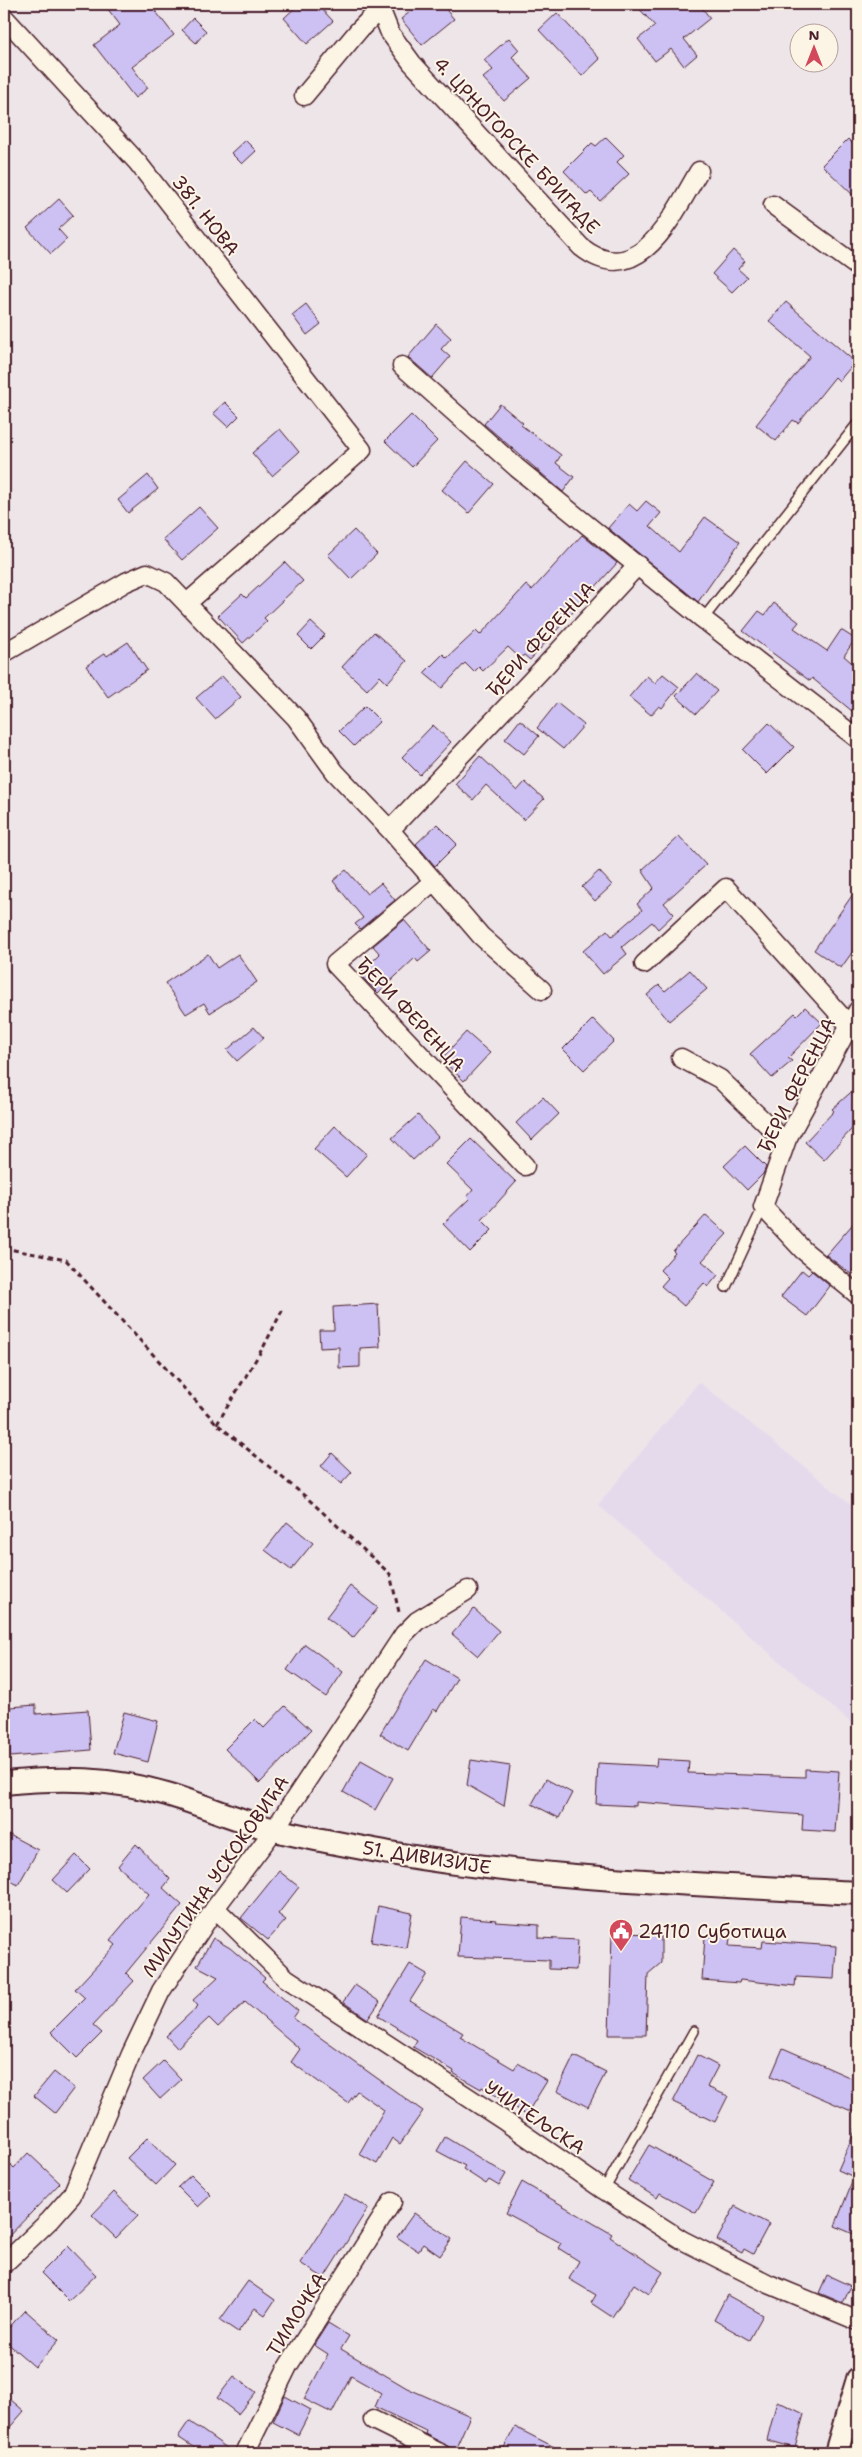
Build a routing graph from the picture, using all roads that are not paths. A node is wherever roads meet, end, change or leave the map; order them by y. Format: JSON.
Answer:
{"nodes":[{"id":1,"x":382,"y":6,"type":"edge"},
{"id":2,"x":4,"y":17,"type":"edge"},
{"id":3,"x":304,"y":96,"type":"dead end"},
{"id":4,"x":699,"y":171,"type":"dead end"},
{"id":5,"x":773,"y":205,"type":"dead end"},
{"id":6,"x":858,"y":267,"type":"edge"},
{"id":7,"x":402,"y":366,"type":"dead end"},
{"id":8,"x":858,"y":423,"type":"edge"},
{"id":9,"x":638,"y":564,"type":"junction"},
{"id":10,"x":187,"y":603,"type":"junction"},
{"id":11,"x":703,"y":619,"type":"junction"},
{"id":12,"x":4,"y":654,"type":"edge"},
{"id":13,"x":858,"y":739,"type":"edge"},
{"id":14,"x":390,"y":830,"type":"junction"},
{"id":15,"x":434,"y":881,"type":"junction"},
{"id":16,"x":644,"y":964,"type":"dead end"},
{"id":17,"x":542,"y":990,"type":"dead end"},
{"id":18,"x":854,"y":1018,"type":"edge"},
{"id":19,"x":682,"y":1058,"type":"dead end"},
{"id":20,"x":787,"y":1139,"type":"junction"},
{"id":21,"x":525,"y":1166,"type":"dead end"},
{"id":22,"x":763,"y":1207,"type":"junction"},
{"id":23,"x":726,"y":1287,"type":"dead end"},
{"id":24,"x":858,"y":1295,"type":"edge"},
{"id":25,"x":468,"y":1590,"type":"dead end"},
{"id":26,"x":4,"y":1784,"type":"edge"},
{"id":27,"x":274,"y":1830,"type":"junction"},
{"id":28,"x":858,"y":1893,"type":"edge"},
{"id":29,"x":215,"y":1908,"type":"junction"},
{"id":30,"x":694,"y":2031,"type":"dead end"},
{"id":31,"x":604,"y":2190,"type":"junction"},
{"id":32,"x":392,"y":2202,"type":"dead end"},
{"id":33,"x":4,"y":2264,"type":"edge"},
{"id":34,"x":858,"y":2321,"type":"edge"},
{"id":35,"x":858,"y":2378,"type":"edge"},
{"id":36,"x":373,"y":2420,"type":"dead end"},
{"id":37,"x":245,"y":2453,"type":"edge"},
{"id":38,"x":440,"y":2453,"type":"edge"},
{"id":39,"x":836,"y":2453,"type":"edge"}],
"edges":[{"from":1,"to":3,"type":"street","name":"4. ЦРНОГОРСКЕ БРИГАДЕ"},
{"from":1,"to":4,"type":"street","name":"4. ЦРНОГОРСКЕ БРИГАДЕ"},
{"from":2,"to":10,"type":"street","name":"381. НОВА"},
{"from":5,"to":6,"type":"street"},
{"from":7,"to":9,"type":"street"},
{"from":8,"to":11,"type":"lane"},
{"from":9,"to":11,"type":"street"},
{"from":9,"to":14,"type":"street","name":"ЂЕРИ ФЕРЕНЦА"},
{"from":10,"to":12,"type":"street"},
{"from":10,"to":14,"type":"street"},
{"from":11,"to":13,"type":"street"},
{"from":14,"to":15,"type":"street"},
{"from":15,"to":17,"type":"street"},
{"from":15,"to":21,"type":"street","name":"ЂЕРИ ФЕРЕНЦА"},
{"from":16,"to":18,"type":"street"},
{"from":18,"to":20,"type":"street","name":"ЂЕРИ ФЕРЕНЦА"},
{"from":19,"to":20,"type":"street"},
{"from":20,"to":22,"type":"street","name":"ЂЕРИ ФЕРЕНЦА"},
{"from":22,"to":23,"type":"lane"},
{"from":22,"to":24,"type":"street"},
{"from":25,"to":27,"type":"street","name":"МИЛУТИНА УСКОКОВИЋА"},
{"from":26,"to":27,"type":"street","name":"51. ДИВИЗИЈЕ"},
{"from":27,"to":28,"type":"street","name":"51. ДИВИЗИЈЕ"},
{"from":27,"to":29,"type":"street","name":"МИЛУТИНА УСКОКОВИЋА"},
{"from":29,"to":31,"type":"street","name":"УЧИТЕЉСКА"},
{"from":29,"to":33,"type":"street","name":"МИЛУТИНА УСКОКОВИЋА"},
{"from":30,"to":31,"type":"lane"},
{"from":31,"to":34,"type":"street","name":"УЧИТЕЉСКА"},
{"from":32,"to":37,"type":"street","name":"ТИМОЧКА"},
{"from":35,"to":39,"type":"street"},
{"from":36,"to":38,"type":"street"}]}
